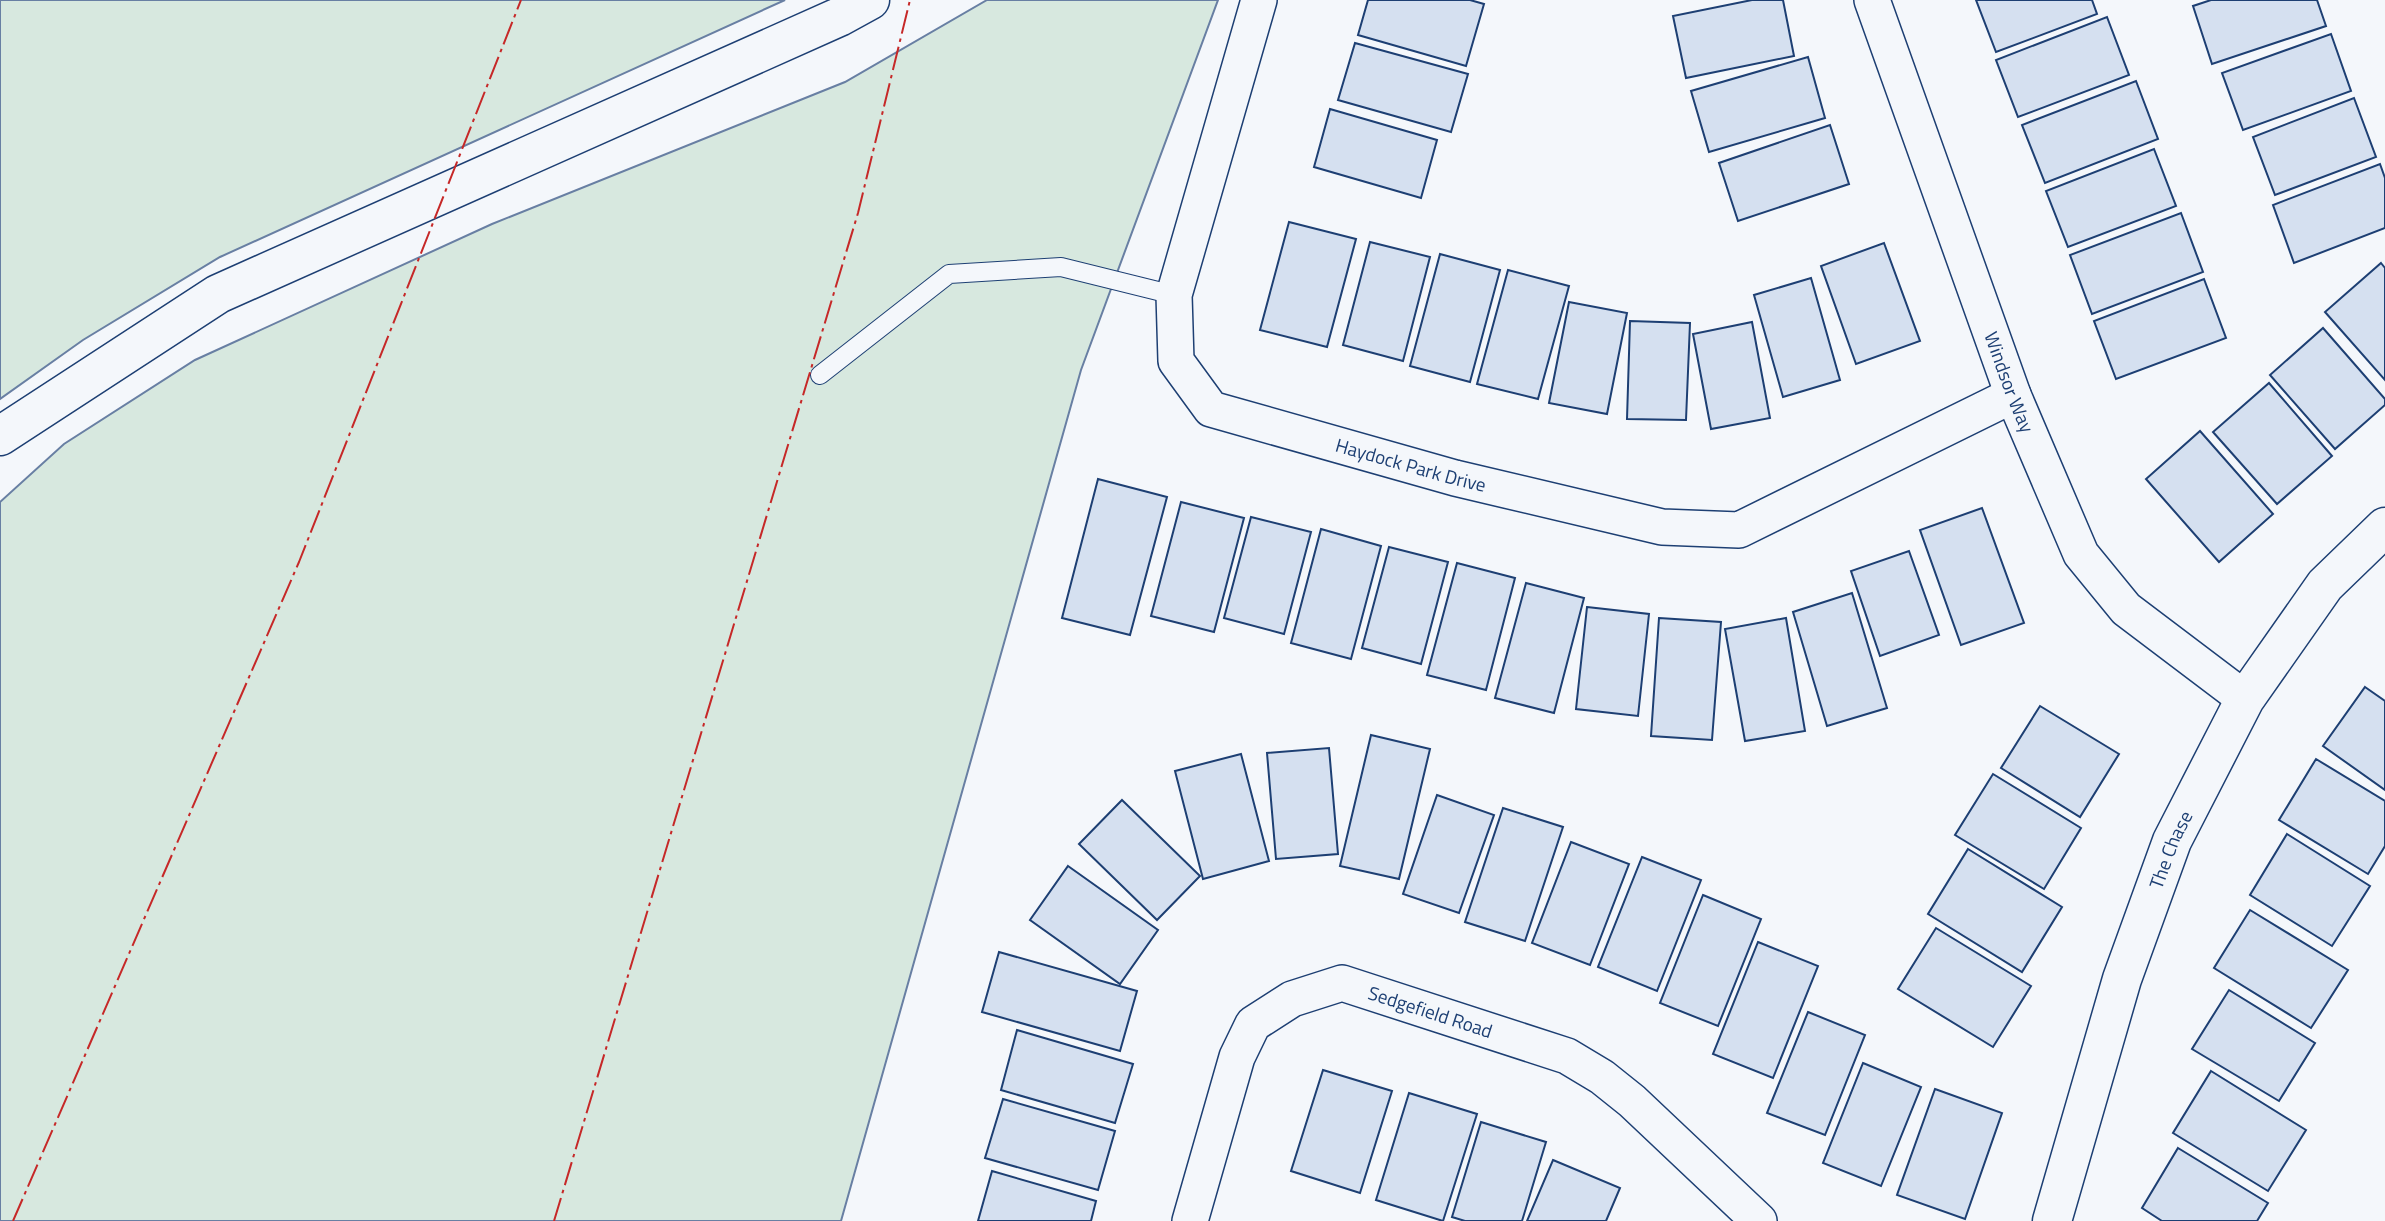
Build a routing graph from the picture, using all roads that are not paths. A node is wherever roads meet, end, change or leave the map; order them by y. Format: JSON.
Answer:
{"nodes":[{"id":1,"x":870,"y":0,"type":"edge"},
{"id":2,"x":1259,"y":0,"type":"edge"},
{"id":3,"x":1872,"y":0,"type":"edge"},
{"id":4,"x":1174,"y":295,"type":"junction"},
{"id":5,"x":820,"y":375,"type":"dead end"},
{"id":6,"x":2013,"y":394,"type":"junction"},
{"id":7,"x":0,"y":436,"type":"edge"},
{"id":8,"x":2385,"y":527,"type":"edge"},
{"id":9,"x":2245,"y":699,"type":"junction"},
{"id":10,"x":1190,"y":1221,"type":"edge"},
{"id":11,"x":1759,"y":1221,"type":"edge"},
{"id":12,"x":2052,"y":1221,"type":"edge"}],
"edges":[{"from":1,"to":7,"type":"main road"},
{"from":2,"to":4,"type":"street","name":"Haydock Park Drive"},
{"from":3,"to":6,"type":"street","name":"Windsor Way"},
{"from":4,"to":5,"type":"lane"},
{"from":4,"to":6,"type":"street","name":"Haydock Park Drive"},
{"from":6,"to":9,"type":"street","name":"Windsor Way"},
{"from":8,"to":9,"type":"main road","name":"The Chase"},
{"from":9,"to":12,"type":"main road","name":"The Chase"},
{"from":10,"to":11,"type":"street","name":"Sedgefield Road"}]}
